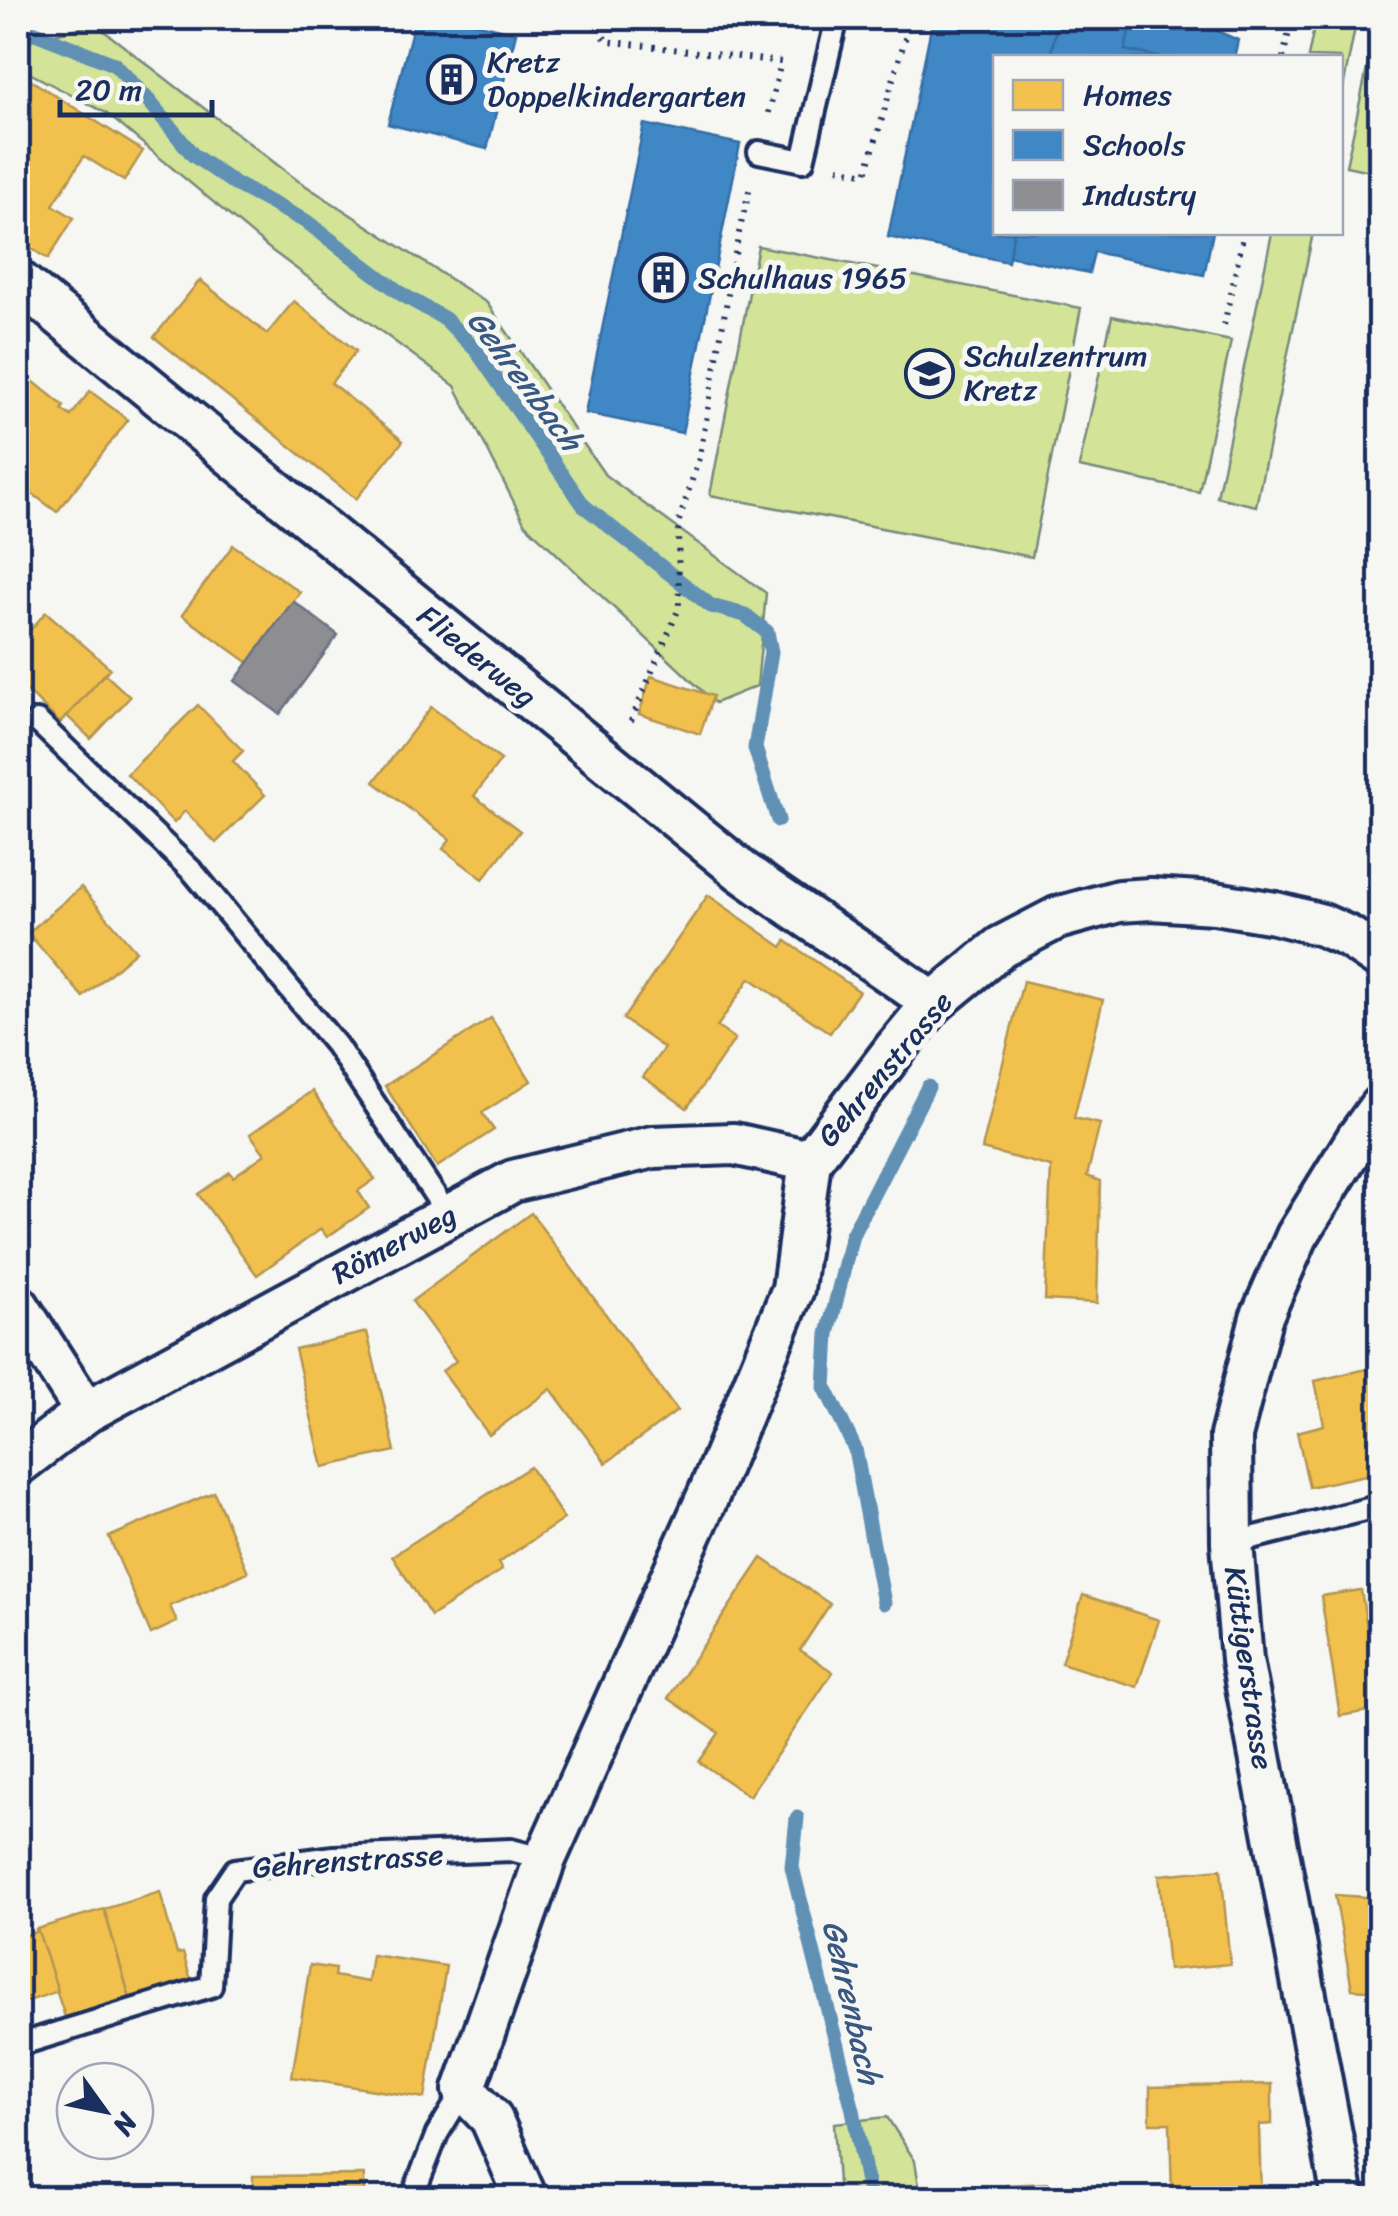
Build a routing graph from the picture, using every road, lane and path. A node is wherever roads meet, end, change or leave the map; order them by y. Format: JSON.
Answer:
{"nodes":[{"id":1,"x":594,"y":18,"type":"edge"},
{"id":2,"x":836,"y":18,"type":"edge"},
{"id":3,"x":911,"y":18,"type":"edge"},
{"id":4,"x":1292,"y":18,"type":"edge"},
{"id":5,"x":1284,"y":55,"type":"edge"},
{"id":6,"x":759,"y":152,"type":"junction"},
{"id":7,"x":803,"y":160,"type":"junction"},
{"id":8,"x":1243,"y":235,"type":"edge"},
{"id":9,"x":22,"y":295,"type":"edge"},
{"id":10,"x":1224,"y":326,"type":"dead end"},
{"id":11,"x":38,"y":721,"type":"dead end"},
{"id":12,"x":612,"y":766,"type":"junction"},
{"id":13,"x":1380,"y":958,"type":"edge"},
{"id":14,"x":933,"y":1004,"type":"junction"},
{"id":15,"x":1380,"y":1108,"type":"edge"},
{"id":16,"x":810,"y":1160,"type":"junction"},
{"id":17,"x":448,"y":1214,"type":"junction"},
{"id":18,"x":18,"y":1306,"type":"edge"},
{"id":19,"x":86,"y":1412,"type":"junction"},
{"id":20,"x":18,"y":1464,"type":"edge"},
{"id":21,"x":1380,"y":1506,"type":"edge"},
{"id":22,"x":1232,"y":1543,"type":"junction"},
{"id":23,"x":544,"y":1859,"type":"junction"},
{"id":24,"x":18,"y":2045,"type":"edge"},
{"id":25,"x":464,"y":2090,"type":"junction"},
{"id":26,"x":412,"y":2198,"type":"edge"},
{"id":27,"x":526,"y":2198,"type":"edge"},
{"id":28,"x":1343,"y":2198,"type":"edge"}],
"edges":[{"from":1,"to":6,"type":"path"},
{"from":2,"to":7,"type":"lane"},
{"from":3,"to":7,"type":"path"},
{"from":4,"to":5,"type":"path"},
{"from":6,"to":7,"type":"lane"},
{"from":6,"to":12,"type":"path"},
{"from":8,"to":10,"type":"path"},
{"from":9,"to":12,"type":"street","name":"Fliederweg"},
{"from":11,"to":17,"type":"lane"},
{"from":12,"to":14,"type":"street","name":"Fliederweg"},
{"from":13,"to":14,"type":"street","name":"Gehrenstrasse"},
{"from":14,"to":16,"type":"street","name":"Gehrenstrasse"},
{"from":15,"to":22,"type":"street","name":"Küttigerstrasse"},
{"from":16,"to":17,"type":"street","name":"Römerweg"},
{"from":16,"to":23,"type":"street","name":"Gehrenstrasse"},
{"from":17,"to":19,"type":"street","name":"Römerweg"},
{"from":18,"to":19,"type":"street"},
{"from":19,"to":20,"type":"street","name":"Römerweg"},
{"from":21,"to":22,"type":"lane"},
{"from":22,"to":28,"type":"street","name":"Küttigerstrasse"},
{"from":23,"to":24,"type":"lane","name":"Gehrenstrasse"},
{"from":23,"to":25,"type":"street","name":"Gehrenstrasse"},
{"from":25,"to":26,"type":"lane"},
{"from":25,"to":27,"type":"street"}]}
